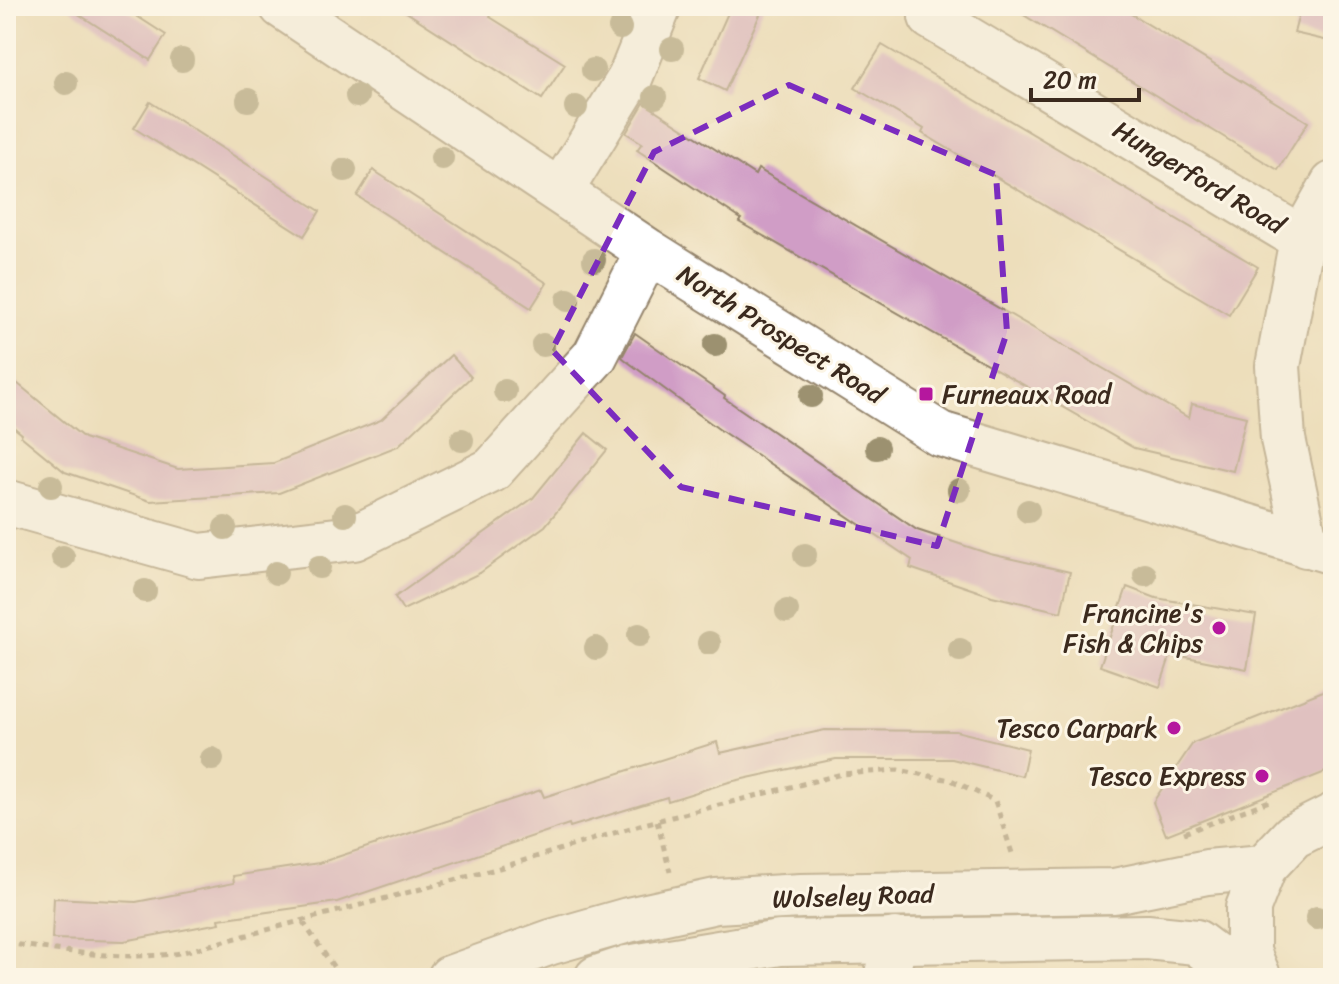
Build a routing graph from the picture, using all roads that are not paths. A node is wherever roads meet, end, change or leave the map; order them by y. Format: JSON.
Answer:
{"nodes":[{"id":1,"x":282,"y":6,"type":"edge"},
{"id":2,"x":659,"y":6,"type":"edge"},
{"id":3,"x":931,"y":17,"type":"dead end"},
{"id":4,"x":1333,"y":184,"type":"edge"},
{"id":5,"x":560,"y":192,"type":"junction"},
{"id":6,"x":1302,"y":239,"type":"junction"},
{"id":7,"x":648,"y":251,"type":"junction"},
{"id":8,"x":6,"y":502,"type":"edge"},
{"id":9,"x":1320,"y":549,"type":"edge"},
{"id":10,"x":1332,"y":816,"type":"edge"},
{"id":11,"x":1264,"y":867,"type":"junction"},
{"id":12,"x":891,"y":959,"type":"edge"},
{"id":13,"x":618,"y":975,"type":"edge"},
{"id":14,"x":450,"y":978,"type":"edge"},
{"id":15,"x":1244,"y":978,"type":"edge"},
{"id":16,"x":1259,"y":978,"type":"edge"}],
"edges":[{"from":1,"to":5,"type":"street","name":"North Prospect Road"},
{"from":2,"to":5,"type":"street"},
{"from":3,"to":6,"type":"street","name":"Hungerford Road"},
{"from":4,"to":6,"type":"street"},
{"from":5,"to":7,"type":"street","name":"North Prospect Road"},
{"from":6,"to":9,"type":"street"},
{"from":7,"to":8,"type":"street"},
{"from":7,"to":9,"type":"street","name":"North Prospect Road"},
{"from":10,"to":11,"type":"street"},
{"from":11,"to":14,"type":"street","name":"Wolseley Road"},
{"from":11,"to":16,"type":"street"},
{"from":12,"to":13,"type":"street","name":"Wolseley Road"},
{"from":12,"to":15,"type":"street","name":"Wolseley Road"}]}
